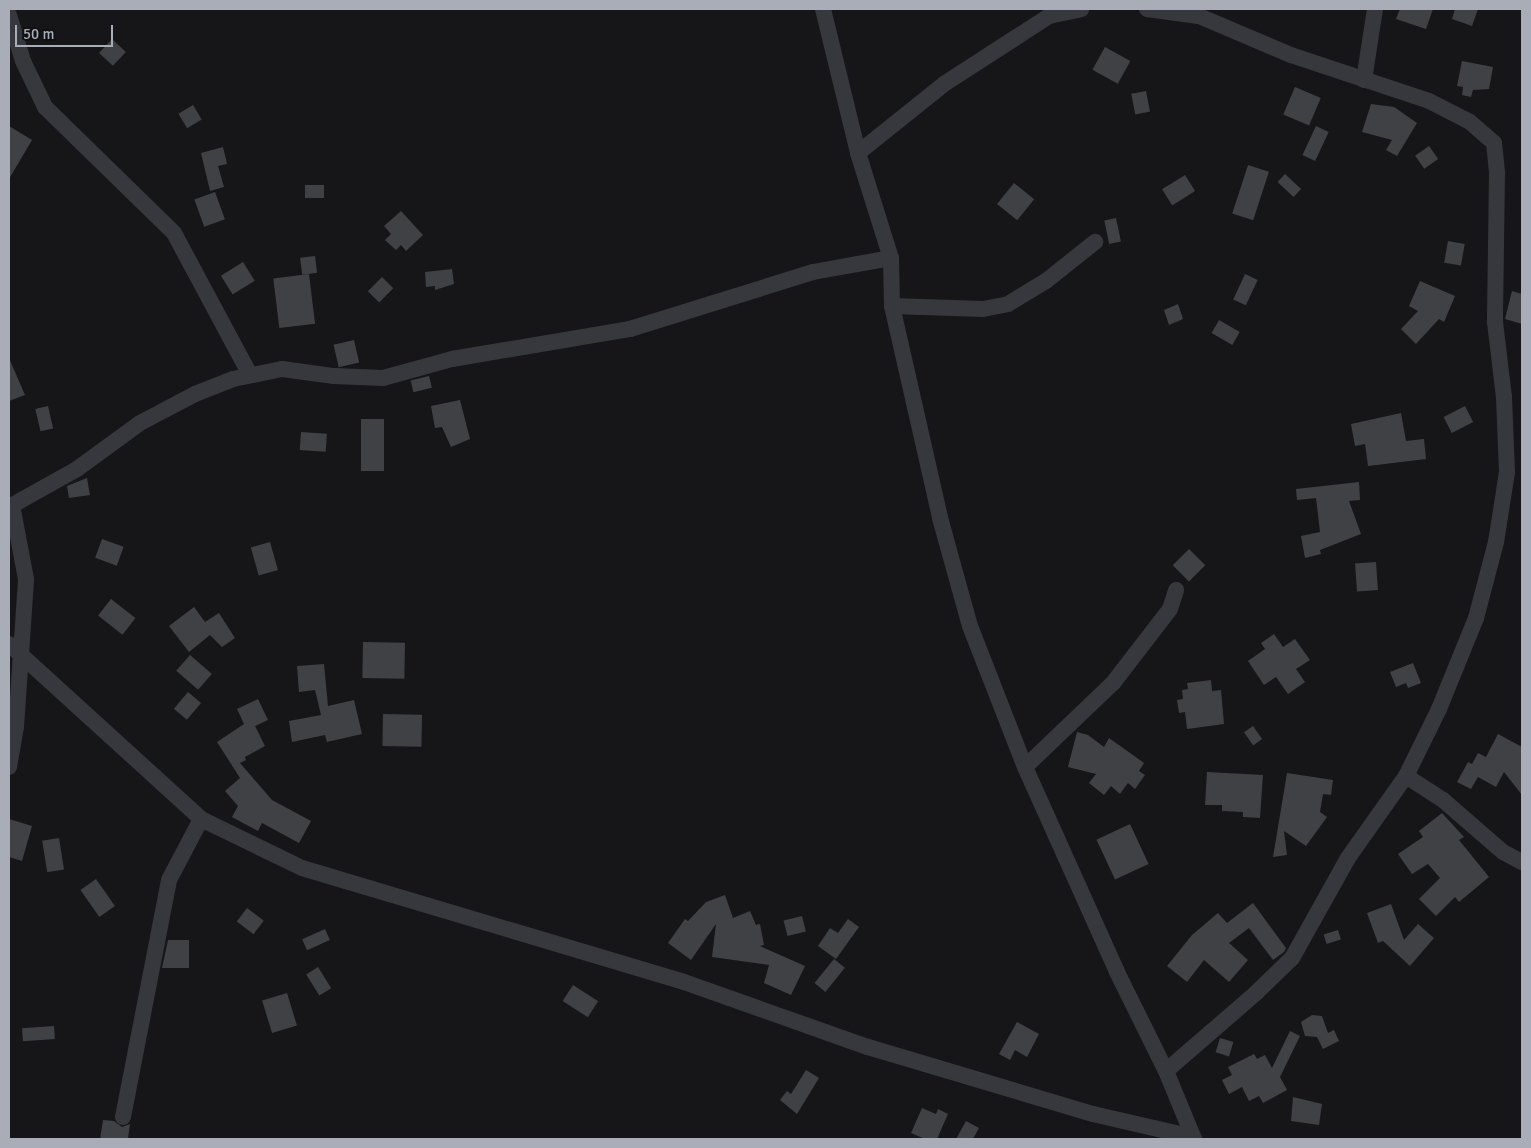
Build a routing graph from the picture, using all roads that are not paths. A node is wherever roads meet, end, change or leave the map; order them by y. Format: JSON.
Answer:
{"nodes":[{"id":1,"x":823,"y":9,"type":"edge"},
{"id":2,"x":1081,"y":9,"type":"edge"},
{"id":3,"x":1147,"y":9,"type":"edge"},
{"id":4,"x":1375,"y":9,"type":"edge"},
{"id":5,"x":1046,"y":12,"type":"edge"},
{"id":6,"x":9,"y":15,"type":"edge"},
{"id":7,"x":1364,"y":80,"type":"junction"},
{"id":8,"x":858,"y":153,"type":"junction"},
{"id":9,"x":1095,"y":242,"type":"dead end"},
{"id":10,"x":891,"y":258,"type":"junction"},
{"id":11,"x":892,"y":306,"type":"junction"},
{"id":12,"x":250,"y":375,"type":"junction"},
{"id":13,"x":11,"y":506,"type":"edge"},
{"id":14,"x":1176,"y":590,"type":"dead end"},
{"id":15,"x":9,"y":644,"type":"edge"},
{"id":16,"x":21,"y":656,"type":"junction"},
{"id":17,"x":9,"y":767,"type":"edge"},
{"id":18,"x":1025,"y":767,"type":"junction"},
{"id":19,"x":1406,"y":776,"type":"junction"},
{"id":20,"x":201,"y":819,"type":"junction"},
{"id":21,"x":1522,"y":862,"type":"edge"},
{"id":22,"x":1166,"y":1071,"type":"junction"},
{"id":23,"x":122,"y":1117,"type":"dead end"},
{"id":24,"x":1193,"y":1138,"type":"edge"}],
"edges":[{"from":1,"to":8,"type":"street"},
{"from":2,"to":5,"type":"street"},
{"from":3,"to":7,"type":"street"},
{"from":4,"to":7,"type":"street"},
{"from":5,"to":8,"type":"street"},
{"from":6,"to":12,"type":"street"},
{"from":7,"to":19,"type":"street"},
{"from":8,"to":10,"type":"street"},
{"from":9,"to":11,"type":"street"},
{"from":10,"to":11,"type":"street"},
{"from":10,"to":12,"type":"street"},
{"from":11,"to":18,"type":"street"},
{"from":12,"to":13,"type":"street"},
{"from":13,"to":16,"type":"street"},
{"from":14,"to":18,"type":"street"},
{"from":15,"to":16,"type":"street"},
{"from":16,"to":17,"type":"street"},
{"from":16,"to":20,"type":"street"},
{"from":18,"to":22,"type":"street"},
{"from":19,"to":21,"type":"street"},
{"from":19,"to":22,"type":"street"},
{"from":20,"to":23,"type":"street"},
{"from":20,"to":24,"type":"street"},
{"from":22,"to":24,"type":"street"}]}
